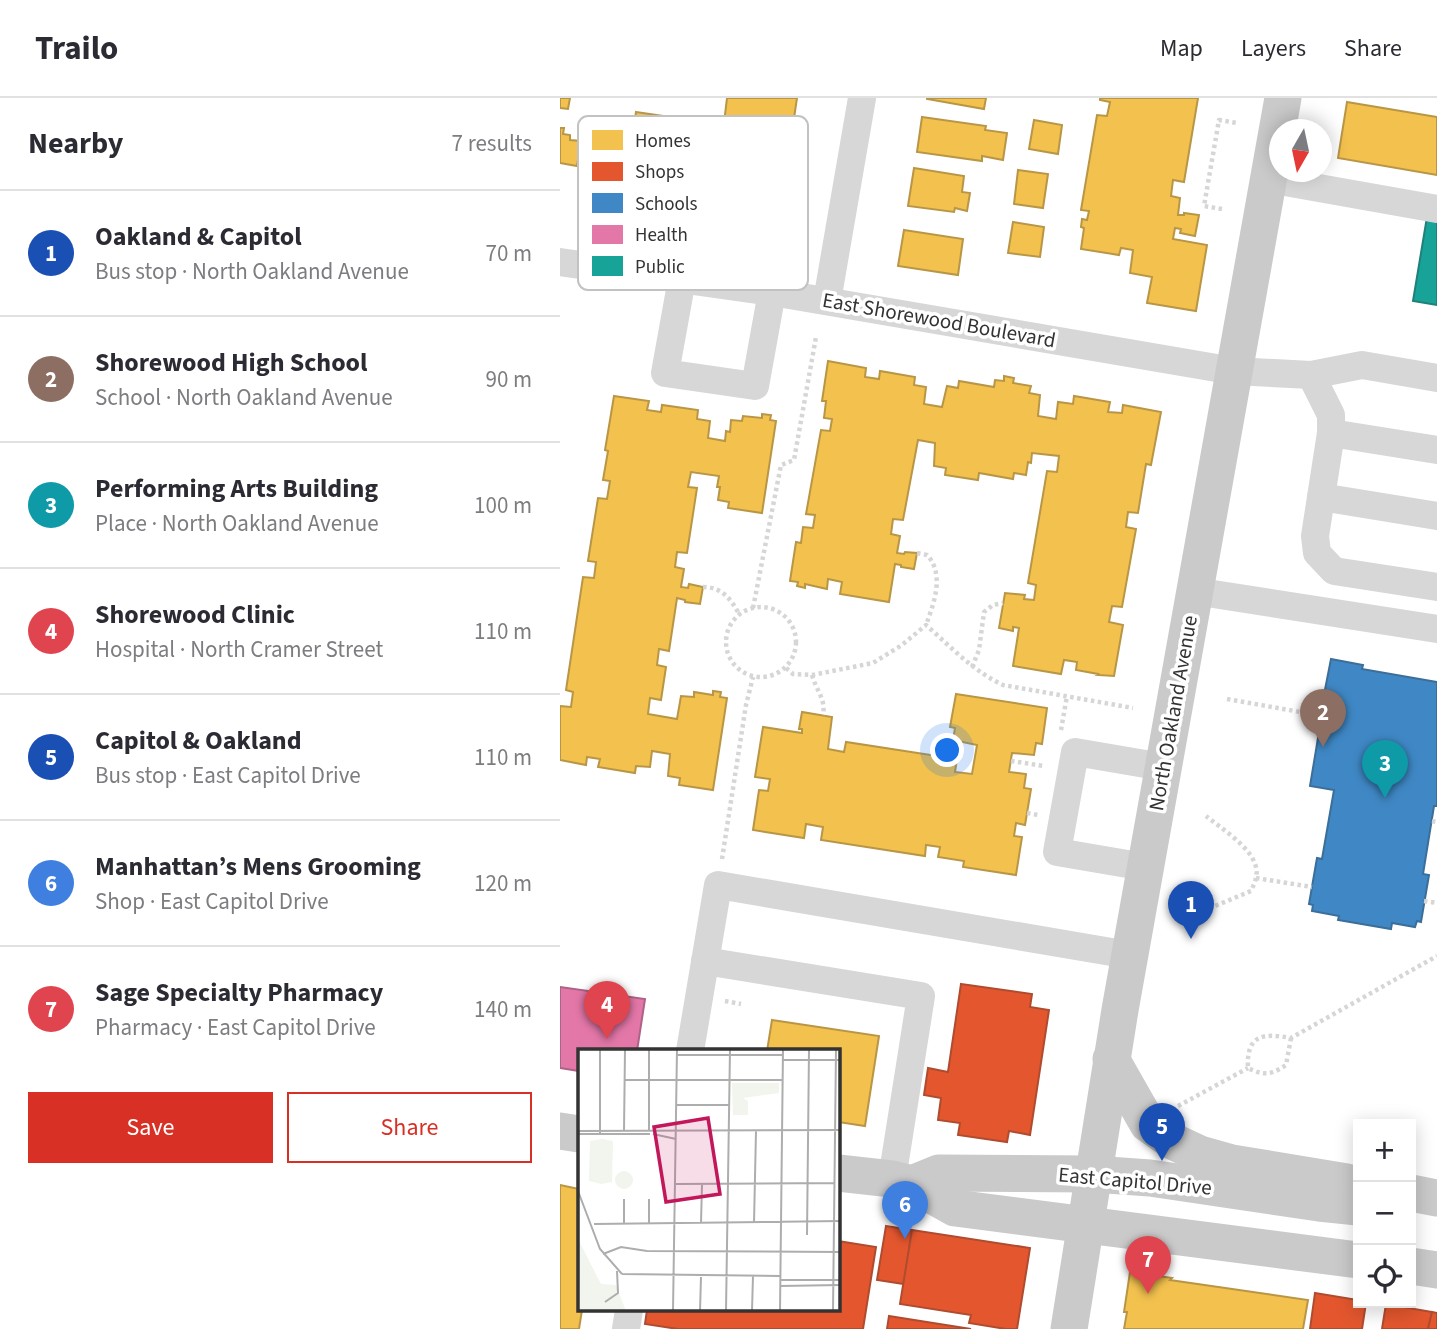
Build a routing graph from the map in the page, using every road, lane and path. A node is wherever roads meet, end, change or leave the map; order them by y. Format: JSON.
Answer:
{"nodes":[{"id":1,"x":862,"y":98,"type":"edge"},
{"id":2,"x":1283,"y":98,"type":"edge"},
{"id":3,"x":1237,"y":123,"type":"dead end"},
{"id":4,"x":1268,"y":179,"type":"junction"},
{"id":5,"x":1222,"y":209,"type":"dead end"},
{"id":6,"x":1437,"y":209,"type":"edge"},
{"id":7,"x":560,"y":262,"type":"edge"},
{"id":8,"x":578,"y":265,"type":"edge"},
{"id":9,"x":680,"y":290,"type":"edge"},
{"id":10,"x":758,"y":290,"type":"edge"},
{"id":11,"x":772,"y":292,"type":"junction"},
{"id":12,"x":827,"y":301,"type":"junction"},
{"id":13,"x":816,"y":337,"type":"dead end"},
{"id":14,"x":1234,"y":371,"type":"junction"},
{"id":15,"x":1311,"y":375,"type":"junction"},
{"id":16,"x":1437,"y":378,"type":"edge"},
{"id":17,"x":1331,"y":433,"type":"junction"},
{"id":18,"x":1437,"y":450,"type":"edge"},
{"id":19,"x":1321,"y":497,"type":"junction"},
{"id":20,"x":1437,"y":516,"type":"edge"},
{"id":21,"x":917,"y":553,"type":"dead end"},
{"id":22,"x":703,"y":587,"type":"dead end"},
{"id":23,"x":1437,"y":587,"type":"edge"},
{"id":24,"x":1194,"y":591,"type":"junction"},
{"id":25,"x":1003,"y":603,"type":"dead end"},
{"id":26,"x":753,"y":608,"type":"junction"},
{"id":27,"x":739,"y":614,"type":"junction"},
{"id":28,"x":926,"y":625,"type":"junction"},
{"id":29,"x":1437,"y":629,"type":"edge"},
{"id":30,"x":972,"y":667,"type":"junction"},
{"id":31,"x":786,"y":668,"type":"junction"},
{"id":32,"x":812,"y":675,"type":"junction"},
{"id":33,"x":753,"y":677,"type":"junction"},
{"id":34,"x":1067,"y":696,"type":"junction"},
{"id":35,"x":1227,"y":699,"type":"dead end"},
{"id":36,"x":1133,"y":708,"type":"dead end"},
{"id":37,"x":823,"y":715,"type":"dead end"},
{"id":38,"x":1317,"y":715,"type":"dead end"},
{"id":39,"x":1060,"y":739,"type":"dead end"},
{"id":40,"x":1011,"y":761,"type":"dead end"},
{"id":41,"x":1055,"y":767,"type":"dead end"},
{"id":42,"x":1163,"y":767,"type":"junction"},
{"id":43,"x":1206,"y":816,"type":"dead end"},
{"id":44,"x":1145,"y":867,"type":"junction"},
{"id":45,"x":1256,"y":878,"type":"junction"},
{"id":46,"x":718,"y":885,"type":"junction"},
{"id":47,"x":1312,"y":887,"type":"dead end"},
{"id":48,"x":1424,"y":901,"type":"dead end"},
{"id":49,"x":1437,"y":904,"type":"edge"},
{"id":50,"x":1196,"y":914,"type":"dead end"},
{"id":51,"x":1129,"y":956,"type":"junction"},
{"id":52,"x":1437,"y":956,"type":"edge"},
{"id":53,"x":705,"y":961,"type":"junction"},
{"id":54,"x":1291,"y":1038,"type":"junction"},
{"id":55,"x":690,"y":1049,"type":"edge"},
{"id":56,"x":1111,"y":1059,"type":"junction"},
{"id":57,"x":1248,"y":1068,"type":"junction"},
{"id":58,"x":1176,"y":1107,"type":"dead end"},
{"id":59,"x":560,"y":1130,"type":"edge"},
{"id":60,"x":578,"y":1134,"type":"edge"},
{"id":61,"x":840,"y":1173,"type":"edge"},
{"id":62,"x":1093,"y":1174,"type":"junction"},
{"id":63,"x":902,"y":1182,"type":"junction"},
{"id":64,"x":1353,"y":1183,"type":"edge"},
{"id":65,"x":1416,"y":1194,"type":"edge"},
{"id":66,"x":1437,"y":1198,"type":"edge"},
{"id":67,"x":1353,"y":1206,"type":"edge"},
{"id":68,"x":1416,"y":1212,"type":"edge"},
{"id":69,"x":1437,"y":1214,"type":"edge"},
{"id":70,"x":1084,"y":1225,"type":"junction"},
{"id":71,"x":1353,"y":1259,"type":"edge"},
{"id":72,"x":1416,"y":1267,"type":"edge"},
{"id":73,"x":1437,"y":1270,"type":"edge"},
{"id":74,"x":1069,"y":1329,"type":"edge"}],
"edges":[{"from":1,"to":12,"type":"street"},
{"from":2,"to":4,"type":"main road","name":"North Oakland Avenue"},
{"from":3,"to":5,"type":"path"},
{"from":4,"to":6,"type":"street"},
{"from":4,"to":14,"type":"main road","name":"North Oakland Avenue"},
{"from":7,"to":8,"type":"street","name":"East Shorewood Boulevard"},
{"from":9,"to":11,"type":"street"},
{"from":10,"to":11,"type":"street","name":"East Shorewood Boulevard"},
{"from":11,"to":12,"type":"street","name":"East Shorewood Boulevard"},
{"from":12,"to":14,"type":"street","name":"East Shorewood Boulevard"},
{"from":13,"to":26,"type":"path"},
{"from":14,"to":15,"type":"street","name":"East Shorewood Boulevard"},
{"from":14,"to":24,"type":"main road","name":"North Oakland Avenue"},
{"from":15,"to":16,"type":"street","name":"East Shorewood Boulevard"},
{"from":15,"to":17,"type":"street"},
{"from":17,"to":18,"type":"street"},
{"from":17,"to":19,"type":"street"},
{"from":19,"to":20,"type":"street"},
{"from":19,"to":23,"type":"street"},
{"from":21,"to":28,"type":"path"},
{"from":22,"to":27,"type":"path"},
{"from":24,"to":29,"type":"street"},
{"from":24,"to":42,"type":"main road","name":"North Oakland Avenue"},
{"from":25,"to":30,"type":"path"},
{"from":26,"to":27,"type":"path"},
{"from":26,"to":31,"type":"path"},
{"from":27,"to":33,"type":"path"},
{"from":28,"to":30,"type":"path"},
{"from":28,"to":32,"type":"path"},
{"from":30,"to":34,"type":"path"},
{"from":31,"to":32,"type":"path"},
{"from":31,"to":33,"type":"path"},
{"from":32,"to":37,"type":"path"},
{"from":33,"to":46,"type":"path"},
{"from":34,"to":36,"type":"path"},
{"from":34,"to":39,"type":"path"},
{"from":35,"to":38,"type":"path"},
{"from":40,"to":41,"type":"path"},
{"from":42,"to":44,"type":"main road","name":"North Oakland Avenue"},
{"from":42,"to":44,"type":"street"},
{"from":43,"to":45,"type":"path"},
{"from":44,"to":51,"type":"main road","name":"North Oakland Avenue"},
{"from":45,"to":47,"type":"path"},
{"from":45,"to":50,"type":"path"},
{"from":46,"to":51,"type":"street"},
{"from":46,"to":53,"type":"street"},
{"from":48,"to":49,"type":"path"},
{"from":51,"to":56,"type":"main road","name":"North Oakland Avenue"},
{"from":52,"to":54,"type":"path"},
{"from":53,"to":55,"type":"street"},
{"from":53,"to":63,"type":"street"},
{"from":54,"to":57,"type":"path"},
{"from":54,"to":57,"type":"path"},
{"from":56,"to":62,"type":"main road","name":"North Oakland Avenue"},
{"from":56,"to":64,"type":"main road"},
{"from":57,"to":58,"type":"path"},
{"from":59,"to":60,"type":"main road"},
{"from":61,"to":63,"type":"main road","name":"East Capitol Drive"},
{"from":62,"to":63,"type":"main road","name":"East Capitol Drive"},
{"from":62,"to":67,"type":"main road","name":"East Capitol Drive"},
{"from":62,"to":70,"type":"main road","name":"North Oakland Avenue"},
{"from":63,"to":70,"type":"main road","name":"East Capitol Drive"},
{"from":65,"to":66,"type":"main road"},
{"from":68,"to":69,"type":"main road"},
{"from":70,"to":71,"type":"main road","name":"East Capitol Drive"},
{"from":70,"to":74,"type":"main road","name":"North Oakland Avenue"},
{"from":72,"to":73,"type":"main road"}]}
